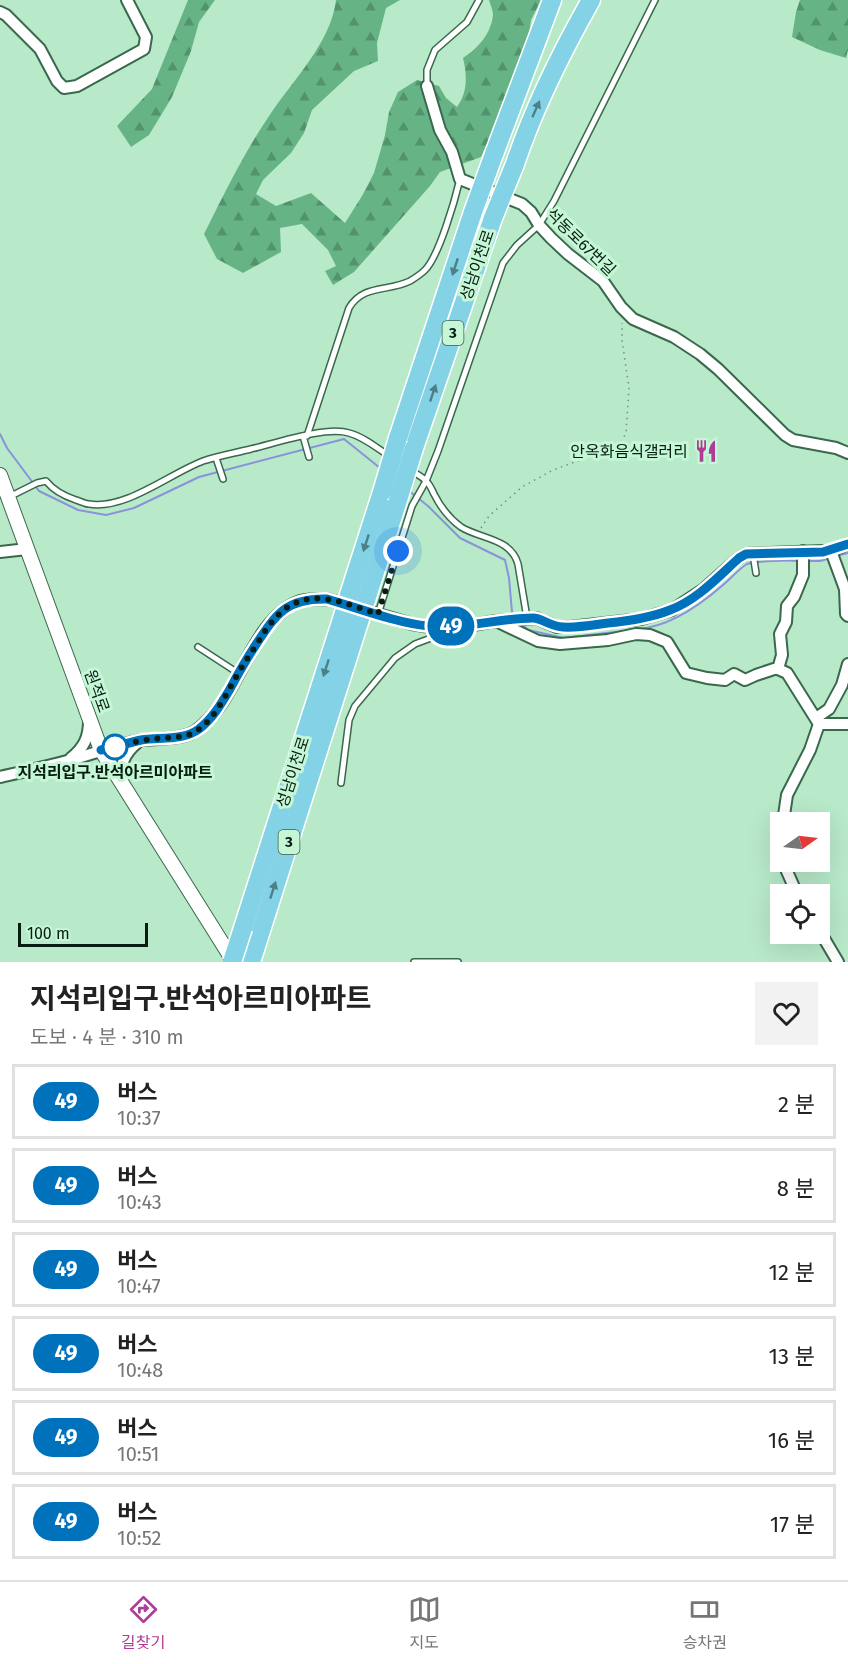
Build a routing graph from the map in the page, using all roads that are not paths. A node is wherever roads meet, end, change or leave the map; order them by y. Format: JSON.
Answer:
{"nodes":[{"id":1,"x":127,"y":0,"type":"edge"},
{"id":2,"x":479,"y":0,"type":"edge"},
{"id":3,"x":552,"y":0,"type":"edge"},
{"id":4,"x":591,"y":0,"type":"edge"},
{"id":5,"x":656,"y":0,"type":"edge"},
{"id":6,"x":0,"y":12,"type":"edge"},
{"id":7,"x":427,"y":86,"type":"joint"},
{"id":8,"x":460,"y":180,"type":"junction"},
{"id":9,"x":539,"y":225,"type":"junction"},
{"id":10,"x":305,"y":438,"type":"junction"},
{"id":11,"x":848,"y":453,"type":"edge"},
{"id":12,"x":308,"y":455,"type":"dead end"},
{"id":13,"x":217,"y":460,"type":"junction"},
{"id":14,"x":395,"y":460,"type":"dead end"},
{"id":15,"x":405,"y":466,"type":"dead end"},
{"id":16,"x":0,"y":475,"type":"edge"},
{"id":17,"x":222,"y":478,"type":"dead end"},
{"id":18,"x":425,"y":483,"type":"junction"},
{"id":19,"x":9,"y":497,"type":"junction"},
{"id":20,"x":397,"y":500,"type":"junction"},
{"id":21,"x":848,"y":544,"type":"edge"},
{"id":22,"x":27,"y":549,"type":"junction"},
{"id":23,"x":0,"y":552,"type":"edge"},
{"id":24,"x":753,"y":556,"type":"junction"},
{"id":25,"x":833,"y":556,"type":"junction"},
{"id":26,"x":803,"y":557,"type":"junction"},
{"id":27,"x":756,"y":571,"type":"dead end"},
{"id":28,"x":378,"y":614,"type":"junction"},
{"id":29,"x":848,"y":616,"type":"edge"},
{"id":30,"x":351,"y":619,"type":"junction"},
{"id":31,"x":526,"y":619,"type":"junction"},
{"id":32,"x":496,"y":621,"type":"junction"},
{"id":33,"x":452,"y":626,"type":"junction"},
{"id":34,"x":198,"y":647,"type":"dead end"},
{"id":35,"x":848,"y":664,"type":"edge"},
{"id":36,"x":778,"y":669,"type":"junction"},
{"id":37,"x":238,"y":673,"type":"junction"},
{"id":38,"x":89,"y":717,"type":"junction"},
{"id":39,"x":818,"y":721,"type":"junction"},
{"id":40,"x":848,"y":724,"type":"edge"},
{"id":41,"x":140,"y":741,"type":"junction"},
{"id":42,"x":101,"y":750,"type":"junction"},
{"id":43,"x":67,"y":761,"type":"junction"},
{"id":44,"x":0,"y":777,"type":"edge"},
{"id":45,"x":341,"y":783,"type":"dead end"},
{"id":46,"x":123,"y":784,"type":"junction"},
{"id":47,"x":784,"y":812,"type":"edge"},
{"id":48,"x":827,"y":944,"type":"edge"},
{"id":49,"x":253,"y":954,"type":"edge"},
{"id":50,"x":233,"y":962,"type":"edge"},
{"id":51,"x":414,"y":962,"type":"edge"},
{"id":52,"x":458,"y":962,"type":"edge"},
{"id":53,"x":838,"y":962,"type":"edge"}],
"edges":[{"from":1,"to":6,"type":"street"},
{"from":2,"to":7,"type":"lane"},
{"from":3,"to":20,"type":"highway","name":"성남이천로","number":"3","one_way":true,"bridge":true},
{"from":20,"to":4,"type":"highway","name":"성남이천로","number":"3","one_way":true,"bridge":true},
{"from":5,"to":9,"type":"lane"},
{"from":7,"to":8,"type":"street"},
{"from":8,"to":9,"type":"street","name":"석동로67번길"},
{"from":8,"to":10,"type":"lane"},
{"from":9,"to":11,"type":"street","name":"석동로67번길"},
{"from":9,"to":18,"type":"lane"},
{"from":10,"to":12,"type":"lane"},
{"from":10,"to":13,"type":"lane"},
{"from":10,"to":14,"type":"lane"},
{"from":13,"to":17,"type":"lane"},
{"from":13,"to":19,"type":"lane"},
{"from":15,"to":18,"type":"lane"},
{"from":16,"to":19,"type":"street","name":"원적로"},
{"from":18,"to":20,"type":"lane"},
{"from":18,"to":31,"type":"lane"},
{"from":19,"to":22,"type":"street","name":"원적로"},
{"from":20,"to":28,"type":"lane"},
{"from":20,"to":30,"type":"highway","number":"3","bridge":true},
{"from":21,"to":25,"type":"street"},
{"from":22,"to":23,"type":"street"},
{"from":22,"to":38,"type":"street","name":"원적로"},
{"from":24,"to":26,"type":"street"},
{"from":24,"to":27,"type":"lane"},
{"from":24,"to":31,"type":"street"},
{"from":25,"to":26,"type":"street"},
{"from":25,"to":29,"type":"street"},
{"from":26,"to":36,"type":"street"},
{"from":28,"to":33,"type":"street"},
{"from":28,"to":37,"type":"street"},
{"from":49,"to":30,"type":"highway","name":"성남이천로","number":"3","one_way":true},
{"from":30,"to":50,"type":"highway","name":"성남이천로","number":"3","one_way":true,"bridge":true},
{"from":31,"to":32,"type":"street"},
{"from":32,"to":33,"type":"street"},
{"from":32,"to":36,"type":"street"},
{"from":33,"to":45,"type":"lane"},
{"from":34,"to":37,"type":"lane"},
{"from":35,"to":39,"type":"street"},
{"from":36,"to":39,"type":"street"},
{"from":37,"to":41,"type":"street"},
{"from":38,"to":42,"type":"street","name":"원적로"},
{"from":38,"to":43,"type":"street"},
{"from":39,"to":40,"type":"street"},
{"from":39,"to":47,"type":"street"},
{"from":41,"to":42,"type":"street"},
{"from":41,"to":46,"type":"street"},
{"from":42,"to":43,"type":"street"},
{"from":42,"to":46,"type":"street","name":"원적로"},
{"from":43,"to":44,"type":"street"},
{"from":46,"to":50,"type":"street","name":"원적로"},
{"from":48,"to":53,"type":"street"},
{"from":51,"to":52,"type":"lane"}]}
